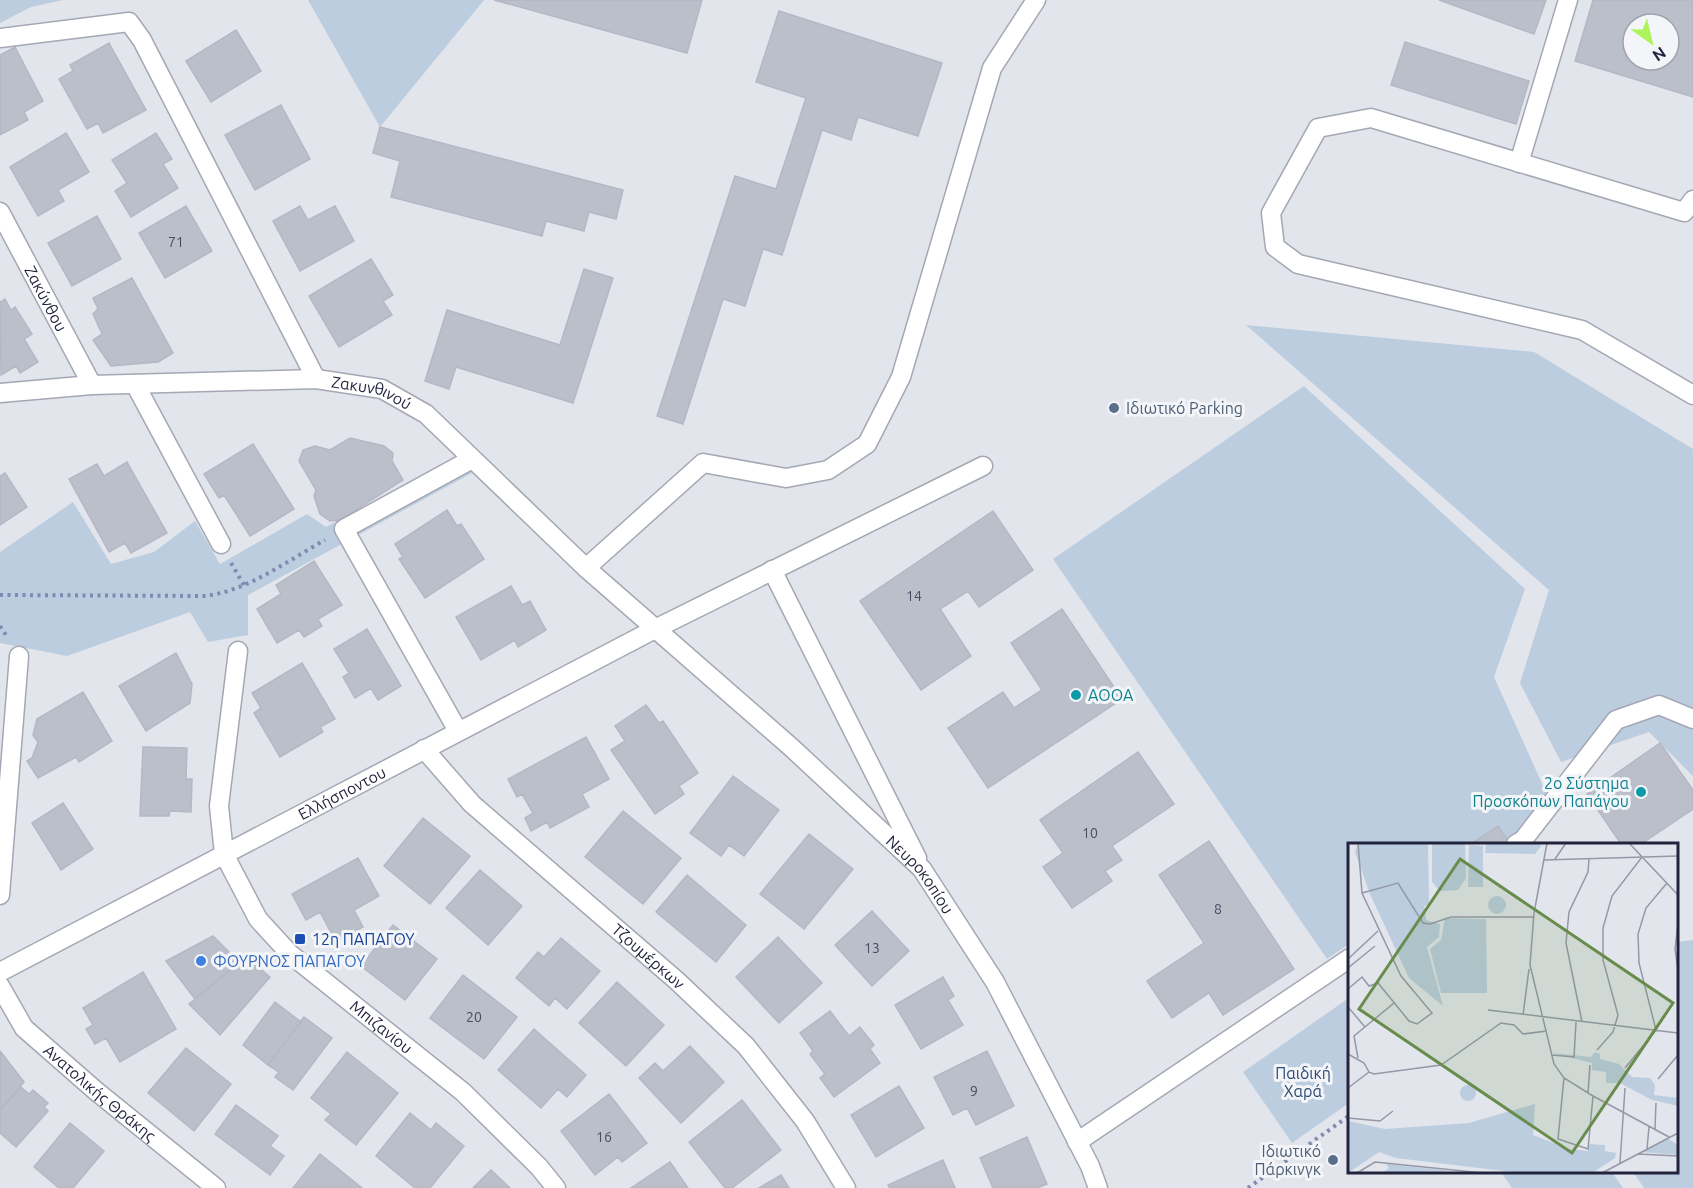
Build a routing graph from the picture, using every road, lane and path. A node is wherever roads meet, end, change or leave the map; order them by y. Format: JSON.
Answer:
{"nodes":[{"id":1,"x":1036,"y":0,"type":"edge"},
{"id":2,"x":1568,"y":0,"type":"edge"},
{"id":3,"x":0,"y":38,"type":"edge"},
{"id":4,"x":1519,"y":163,"type":"junction"},
{"id":5,"x":1693,"y":200,"type":"edge"},
{"id":6,"x":0,"y":212,"type":"edge"},
{"id":7,"x":316,"y":379,"type":"junction"},
{"id":8,"x":92,"y":384,"type":"junction"},
{"id":9,"x":135,"y":384,"type":"junction"},
{"id":10,"x":0,"y":393,"type":"edge"},
{"id":11,"x":1693,"y":394,"type":"edge"},
{"id":12,"x":472,"y":459,"type":"junction"},
{"id":13,"x":983,"y":466,"type":"dead end"},
{"id":14,"x":344,"y":529,"type":"junction"},
{"id":15,"x":221,"y":544,"type":"dead end"},
{"id":16,"x":586,"y":568,"type":"junction"},
{"id":17,"x":772,"y":570,"type":"junction"},
{"id":18,"x":0,"y":595,"type":"edge"},
{"id":19,"x":655,"y":629,"type":"junction"},
{"id":20,"x":238,"y":651,"type":"dead end"},
{"id":21,"x":19,"y":656,"type":"dead end"},
{"id":22,"x":1693,"y":719,"type":"edge"},
{"id":23,"x":458,"y":731,"type":"junction"},
{"id":24,"x":424,"y":749,"type":"junction"},
{"id":25,"x":1518,"y":843,"type":"edge"},
{"id":26,"x":224,"y":854,"type":"junction"},
{"id":27,"x":922,"y":869,"type":"junction"},
{"id":28,"x":0,"y":896,"type":"edge"},
{"id":29,"x":1348,"y":958,"type":"edge"},
{"id":30,"x":0,"y":972,"type":"edge"},
{"id":31,"x":0,"y":986,"type":"edge"},
{"id":32,"x":1348,"y":1116,"type":"edge"},
{"id":33,"x":1077,"y":1142,"type":"junction"},
{"id":34,"x":216,"y":1188,"type":"edge"},
{"id":35,"x":556,"y":1188,"type":"edge"},
{"id":36,"x":846,"y":1188,"type":"edge"},
{"id":37,"x":1098,"y":1188,"type":"edge"},
{"id":38,"x":1248,"y":1188,"type":"edge"}],
"edges":[{"from":1,"to":16,"type":"street"},
{"from":2,"to":4,"type":"street"},
{"from":3,"to":7,"type":"street"},
{"from":4,"to":5,"type":"street"},
{"from":4,"to":11,"type":"street"},
{"from":6,"to":8,"type":"street","name":"Ζακύνθου"},
{"from":7,"to":9,"type":"street","name":"Ζακυνθινού"},
{"from":7,"to":12,"type":"street","name":"Ζακυνθινού"},
{"from":8,"to":9,"type":"street","name":"Ζακυνθινού"},
{"from":8,"to":10,"type":"street","name":"Ζακυνθινού"},
{"from":9,"to":15,"type":"street"},
{"from":12,"to":14,"type":"street"},
{"from":12,"to":16,"type":"street","name":"Ζακυνθινού"},
{"from":13,"to":17,"type":"street","name":"Ελλήσποντου"},
{"from":14,"to":18,"type":"path"},
{"from":14,"to":23,"type":"street"},
{"from":16,"to":19,"type":"street","name":"Ζακυνθινού"},
{"from":17,"to":19,"type":"street","name":"Ελλήσποντου"},
{"from":17,"to":27,"type":"street"},
{"from":19,"to":23,"type":"street","name":"Ελλήσποντου"},
{"from":19,"to":27,"type":"street","name":"Νευροκοπίου"},
{"from":20,"to":26,"type":"street"},
{"from":21,"to":28,"type":"street"},
{"from":22,"to":25,"type":"street"},
{"from":23,"to":24,"type":"street","name":"Ελλήσποντου"},
{"from":24,"to":26,"type":"street","name":"Ελλήσποντου"},
{"from":24,"to":36,"type":"street","name":"Τζουμέρκων"},
{"from":26,"to":30,"type":"street","name":"Ελλήσποντου"},
{"from":26,"to":35,"type":"street","name":"Μπιζανίου"},
{"from":27,"to":33,"type":"street","name":"Νευροκοπίου"},
{"from":29,"to":33,"type":"street"},
{"from":31,"to":34,"type":"street","name":"Ανατολικής Θράκης"},
{"from":32,"to":38,"type":"path"},
{"from":33,"to":37,"type":"street","name":"Νευροκοπίου"}]}
